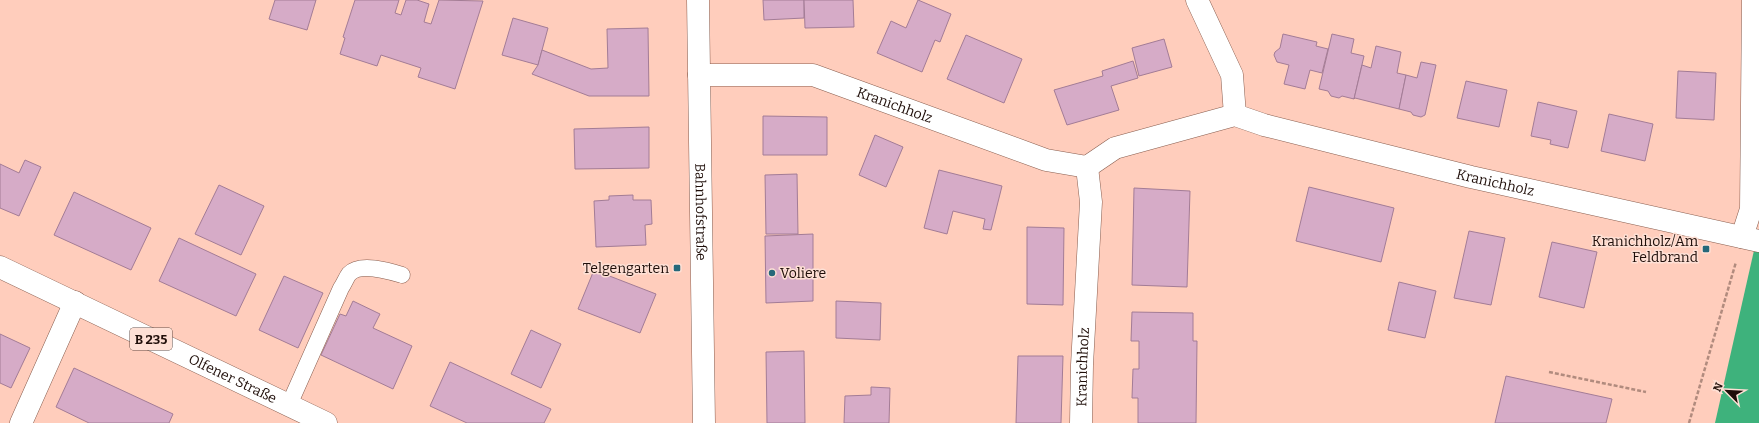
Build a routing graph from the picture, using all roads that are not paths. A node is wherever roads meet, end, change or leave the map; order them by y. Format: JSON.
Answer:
{"nodes":[{"id":1,"x":698,"y":0,"type":"edge"},
{"id":2,"x":1197,"y":0,"type":"edge"},
{"id":3,"x":1753,"y":0,"type":"edge"},
{"id":4,"x":699,"y":75,"type":"junction"},
{"id":5,"x":1235,"y":115,"type":"junction"},
{"id":6,"x":1086,"y":167,"type":"junction"},
{"id":7,"x":1751,"y":239,"type":"edge"},
{"id":8,"x":0,"y":267,"type":"edge"},
{"id":9,"x":402,"y":275,"type":"dead end"},
{"id":10,"x":75,"y":302,"type":"junction"},
{"id":11,"x":289,"y":405,"type":"junction"},
{"id":12,"x":21,"y":423,"type":"edge"},
{"id":13,"x":326,"y":423,"type":"edge"},
{"id":14,"x":704,"y":423,"type":"edge"},
{"id":15,"x":1081,"y":423,"type":"edge"}],
"edges":[{"from":1,"to":4,"type":"street","name":"Bahnhofstraße"},
{"from":2,"to":5,"type":"street"},
{"from":3,"to":7,"type":"street"},
{"from":4,"to":6,"type":"street","name":"Kranichholz"},
{"from":4,"to":14,"type":"street","name":"Bahnhofstraße"},
{"from":5,"to":6,"type":"street"},
{"from":5,"to":7,"type":"street","name":"Kranichholz"},
{"from":6,"to":15,"type":"street","name":"Kranichholz"},
{"from":8,"to":10,"type":"street","name":"Olfener Straße","number":"B 235"},
{"from":9,"to":11,"type":"lane"},
{"from":10,"to":11,"type":"street","name":"Olfener Straße","number":"B 235"},
{"from":10,"to":12,"type":"street"},
{"from":11,"to":13,"type":"street","name":"Olfener Straße","number":"B 235"}]}
